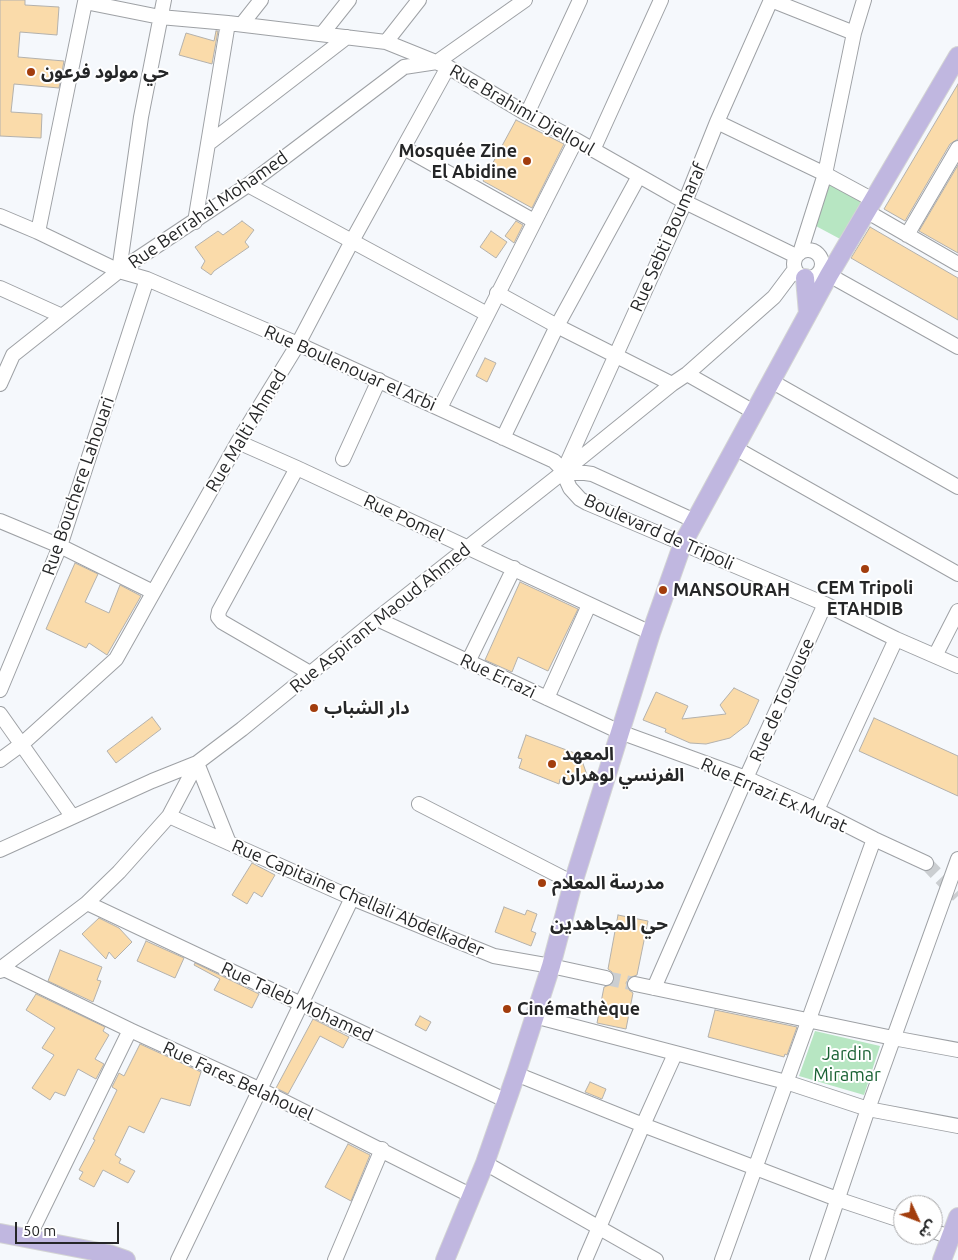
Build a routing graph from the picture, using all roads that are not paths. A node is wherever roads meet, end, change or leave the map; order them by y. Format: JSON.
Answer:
{"nodes":[{"id":1,"x":164,"y":0,"type":"edge"},
{"id":2,"x":261,"y":0,"type":"edge"},
{"id":3,"x":349,"y":0,"type":"edge"},
{"id":4,"x":419,"y":0,"type":"edge"},
{"id":5,"x":525,"y":0,"type":"edge"},
{"id":6,"x":580,"y":0,"type":"edge"},
{"id":7,"x":661,"y":0,"type":"edge"},
{"id":8,"x":771,"y":0,"type":"edge"},
{"id":9,"x":864,"y":0,"type":"edge"},
{"id":10,"x":160,"y":17,"type":"junction"},
{"id":11,"x":235,"y":23,"type":"junction"},
{"id":12,"x":854,"y":33,"type":"junction"},
{"id":13,"x":322,"y":34,"type":"junction"},
{"id":14,"x":347,"y":38,"type":"junction"},
{"id":15,"x":386,"y":42,"type":"junction"},
{"id":16,"x":958,"y":56,"type":"edge"},
{"id":17,"x":442,"y":65,"type":"junction"},
{"id":18,"x":527,"y":114,"type":"junction"},
{"id":19,"x":717,"y":122,"type":"junction"},
{"id":20,"x":576,"y":140,"type":"junction"},
{"id":21,"x":208,"y":144,"type":"junction"},
{"id":22,"x":404,"y":148,"type":"junction"},
{"id":23,"x":958,"y":148,"type":"edge"},
{"id":24,"x":593,"y":150,"type":"junction"},
{"id":25,"x":825,"y":174,"type":"junction"},
{"id":26,"x":639,"y":176,"type":"junction"},
{"id":27,"x":248,"y":186,"type":"junction"},
{"id":28,"x":685,"y":202,"type":"junction"},
{"id":29,"x":870,"y":205,"type":"junction"},
{"id":30,"x":0,"y":216,"type":"edge"},
{"id":31,"x":534,"y":221,"type":"junction"},
{"id":32,"x":195,"y":222,"type":"junction"},
{"id":33,"x":38,"y":232,"type":"junction"},
{"id":34,"x":907,"y":235,"type":"junction"},
{"id":35,"x":352,"y":242,"type":"junction"},
{"id":36,"x":799,"y":264,"type":"junction"},
{"id":37,"x":958,"y":264,"type":"edge"},
{"id":38,"x":825,"y":268,"type":"junction"},
{"id":39,"x":119,"y":271,"type":"junction"},
{"id":40,"x":147,"y":279,"type":"junction"},
{"id":41,"x":0,"y":288,"type":"edge"},
{"id":42,"x":497,"y":294,"type":"junction"},
{"id":43,"x":808,"y":313,"type":"junction"},
{"id":44,"x":487,"y":314,"type":"junction"},
{"id":45,"x":62,"y":316,"type":"junction"},
{"id":46,"x":557,"y":326,"type":"junction"},
{"id":47,"x":298,"y":344,"type":"junction"},
{"id":48,"x":958,"y":347,"type":"edge"},
{"id":49,"x":615,"y":354,"type":"junction"},
{"id":50,"x":687,"y":374,"type":"junction"},
{"id":51,"x":379,"y":380,"type":"junction"},
{"id":52,"x":771,"y":381,"type":"junction"},
{"id":53,"x":0,"y":384,"type":"edge"},
{"id":54,"x":672,"y":384,"type":"junction"},
{"id":55,"x":440,"y":408,"type":"junction"},
{"id":56,"x":754,"y":412,"type":"junction"},
{"id":57,"x":503,"y":438,"type":"junction"},
{"id":58,"x":238,"y":442,"type":"junction"},
{"id":59,"x":735,"y":448,"type":"junction"},
{"id":60,"x":343,"y":458,"type":"dead end"},
{"id":61,"x":297,"y":468,"type":"junction"},
{"id":62,"x":562,"y":473,"type":"junction"},
{"id":63,"x":958,"y":487,"type":"edge"},
{"id":64,"x":0,"y":521,"type":"edge"},
{"id":65,"x":695,"y":521,"type":"junction"},
{"id":66,"x":683,"y":543,"type":"junction"},
{"id":67,"x":60,"y":546,"type":"junction"},
{"id":68,"x":468,"y":548,"type":"junction"},
{"id":69,"x":514,"y":568,"type":"junction"},
{"id":70,"x":958,"y":574,"type":"edge"},
{"id":71,"x":154,"y":592,"type":"junction"},
{"id":72,"x":825,"y":604,"type":"junction"},
{"id":73,"x":589,"y":605,"type":"junction"},
{"id":74,"x":958,"y":611,"type":"edge"},
{"id":75,"x":377,"y":619,"type":"junction"},
{"id":76,"x":651,"y":633,"type":"junction"},
{"id":77,"x":896,"y":639,"type":"junction"},
{"id":78,"x":934,"y":656,"type":"junction"},
{"id":79,"x":468,"y":662,"type":"junction"},
{"id":80,"x":958,"y":666,"type":"edge"},
{"id":81,"x":310,"y":673,"type":"junction"},
{"id":82,"x":0,"y":690,"type":"edge"},
{"id":83,"x":547,"y":698,"type":"junction"},
{"id":84,"x":0,"y":714,"type":"edge"},
{"id":85,"x":620,"y":732,"type":"junction"},
{"id":86,"x":22,"y":744,"type":"junction"},
{"id":87,"x":0,"y":760,"type":"edge"},
{"id":88,"x":197,"y":763,"type":"junction"},
{"id":89,"x":746,"y":778,"type":"junction"},
{"id":90,"x":418,"y":804,"type":"dead end"},
{"id":91,"x":817,"y":810,"type":"junction"},
{"id":92,"x":72,"y":816,"type":"junction"},
{"id":93,"x":168,"y":816,"type":"junction"},
{"id":94,"x":874,"y":839,"type":"junction"},
{"id":95,"x":229,"y":843,"type":"junction"},
{"id":96,"x":0,"y":850,"type":"edge"},
{"id":97,"x":958,"y":858,"type":"edge"},
{"id":98,"x":926,"y":863,"type":"tunnel mouth"},
{"id":99,"x":573,"y":883,"type":"junction"},
{"id":100,"x":953,"y":888,"type":"edge"},
{"id":101,"x":352,"y":898,"type":"junction"},
{"id":102,"x":87,"y":903,"type":"junction"},
{"id":103,"x":551,"y":966,"type":"junction"},
{"id":104,"x":1,"y":969,"type":"edge"},
{"id":105,"x":606,"y":978,"type":"tunnel mouth"},
{"id":106,"x":635,"y":984,"type":"tunnel mouth"},
{"id":107,"x":654,"y":988,"type":"junction"},
{"id":108,"x":301,"y":1004,"type":"junction"},
{"id":109,"x":534,"y":1016,"type":"junction"},
{"id":110,"x":808,"y":1020,"type":"junction"},
{"id":111,"x":130,"y":1030,"type":"junction"},
{"id":112,"x":893,"y":1038,"type":"junction"},
{"id":113,"x":958,"y":1050,"type":"edge"},
{"id":114,"x":675,"y":1054,"type":"junction"},
{"id":115,"x":516,"y":1074,"type":"junction"},
{"id":116,"x":786,"y":1082,"type":"junction"},
{"id":117,"x":259,"y":1089,"type":"junction"},
{"id":118,"x":507,"y":1101,"type":"junction"},
{"id":119,"x":868,"y":1109,"type":"junction"},
{"id":120,"x":643,"y":1125,"type":"junction"},
{"id":121,"x":958,"y":1126,"type":"edge"},
{"id":122,"x":382,"y":1150,"type":"junction"},
{"id":123,"x":485,"y":1163,"type":"junction"},
{"id":124,"x":755,"y":1168,"type":"junction"},
{"id":125,"x":472,"y":1196,"type":"junction"},
{"id":126,"x":837,"y":1199,"type":"junction"},
{"id":127,"x":958,"y":1217,"type":"edge"},
{"id":128,"x":893,"y":1218,"type":"edge"},
{"id":129,"x":599,"y":1227,"type":"junction"},
{"id":130,"x":0,"y":1233,"type":"edge"},
{"id":131,"x":943,"y":1235,"type":"edge"},
{"id":132,"x":29,"y":1237,"type":"junction"},
{"id":133,"x":950,"y":1237,"type":"junction"},
{"id":134,"x":126,"y":1260,"type":"edge"},
{"id":135,"x":178,"y":1260,"type":"edge"},
{"id":136,"x":336,"y":1260,"type":"edge"},
{"id":137,"x":445,"y":1260,"type":"edge"},
{"id":138,"x":585,"y":1260,"type":"edge"},
{"id":139,"x":656,"y":1260,"type":"edge"},
{"id":140,"x":722,"y":1260,"type":"edge"},
{"id":141,"x":816,"y":1260,"type":"edge"},
{"id":142,"x":942,"y":1260,"type":"edge"}],
"edges":[{"from":1,"to":10,"type":"street"},
{"from":2,"to":11,"type":"street"},
{"from":3,"to":13,"type":"street"},
{"from":4,"to":15,"type":"street"},
{"from":5,"to":17,"type":"street"},
{"from":6,"to":18,"type":"street"},
{"from":7,"to":24,"type":"street"},
{"from":8,"to":12,"type":"street"},
{"from":8,"to":19,"type":"street","name":"Rue Sebti Boumaraf"},
{"from":9,"to":12,"type":"street"},
{"from":10,"to":11,"type":"street","name":"Rue Brahimi Djelloul"},
{"from":10,"to":33,"type":"street","name":"Rue Brahimi Djelloul"},
{"from":10,"to":39,"type":"street"},
{"from":11,"to":13,"type":"street","name":"Rue Brahimi Djelloul"},
{"from":11,"to":21,"type":"street"},
{"from":12,"to":25,"type":"street"},
{"from":13,"to":14,"type":"street","name":"Rue Brahimi Djelloul"},
{"from":14,"to":15,"type":"street","name":"Rue Brahimi Djelloul"},
{"from":14,"to":21,"type":"street"},
{"from":15,"to":17,"type":"street","name":"Rue Brahimi Djelloul"},
{"from":16,"to":29,"type":"main road"},
{"from":17,"to":18,"type":"street","name":"Rue Brahimi Djelloul"},
{"from":17,"to":22,"type":"street","name":"Rue Malti Ahmed"},
{"from":17,"to":27,"type":"street","name":"Rue Berrahal Mohamed"},
{"from":18,"to":20,"type":"street","name":"Rue Brahimi Djelloul"},
{"from":19,"to":25,"type":"street"},
{"from":19,"to":28,"type":"street","name":"Rue Sebti Boumaraf"},
{"from":20,"to":24,"type":"street","name":"Rue Brahimi Djelloul"},
{"from":20,"to":31,"type":"street"},
{"from":21,"to":32,"type":"street"},
{"from":22,"to":31,"type":"street"},
{"from":22,"to":35,"type":"street","name":"Rue Malti Ahmed"},
{"from":23,"to":34,"type":"street"},
{"from":24,"to":26,"type":"street","name":"Rue Brahimi Djelloul"},
{"from":25,"to":29,"type":"street"},
{"from":25,"to":36,"type":"street"},
{"from":26,"to":28,"type":"street","name":"Rue Brahimi Djelloul"},
{"from":26,"to":46,"type":"street"},
{"from":27,"to":32,"type":"street","name":"Rue Berrahal Mohamed"},
{"from":27,"to":35,"type":"street"},
{"from":28,"to":36,"type":"street","name":"Rue Brahimi Djelloul"},
{"from":28,"to":49,"type":"street","name":"Rue Sebti Boumaraf"},
{"from":29,"to":34,"type":"street"},
{"from":29,"to":38,"type":"main road"},
{"from":30,"to":33,"type":"street","name":"Rue Boulenouar el Arbi"},
{"from":31,"to":42,"type":"street"},
{"from":32,"to":39,"type":"street","name":"Rue Berrahal Mohamed"},
{"from":33,"to":39,"type":"street","name":"Rue Boulenouar el Arbi"},
{"from":34,"to":37,"type":"street"},
{"from":35,"to":44,"type":"street"},
{"from":35,"to":47,"type":"street","name":"Rue Malti Ahmed"},
{"from":36,"to":38,"type":"street"},
{"from":36,"to":38,"type":"street","name":"Rue Brahimi Djelloul"},
{"from":36,"to":43,"type":"main road"},
{"from":36,"to":50,"type":"street","name":"Rue Aspirant Maoud Ahmed"},
{"from":38,"to":43,"type":"main road"},
{"from":38,"to":48,"type":"street"},
{"from":39,"to":40,"type":"street","name":"Rue Boulenouar el Arbi"},
{"from":39,"to":45,"type":"street","name":"Rue Berrahal Mohamed"},
{"from":40,"to":47,"type":"street","name":"Rue Boulenouar el Arbi"},
{"from":40,"to":67,"type":"street","name":"Rue Bouchere Lahouari"},
{"from":41,"to":45,"type":"street"},
{"from":42,"to":44,"type":"street"},
{"from":42,"to":46,"type":"street"},
{"from":43,"to":52,"type":"main road"},
{"from":44,"to":55,"type":"street"},
{"from":45,"to":53,"type":"street","name":"Rue Berrahal Mohamed"},
{"from":46,"to":49,"type":"street"},
{"from":46,"to":57,"type":"street"},
{"from":47,"to":51,"type":"street","name":"Rue Boulenouar el Arbi"},
{"from":47,"to":58,"type":"street","name":"Rue Malti Ahmed"},
{"from":49,"to":54,"type":"street"},
{"from":49,"to":62,"type":"street","name":"Rue Sebti Boumaraf"},
{"from":50,"to":54,"type":"street","name":"Rue Aspirant Maoud Ahmed"},
{"from":50,"to":56,"type":"street"},
{"from":51,"to":55,"type":"street","name":"Rue Boulenouar el Arbi"},
{"from":51,"to":60,"type":"street"},
{"from":52,"to":56,"type":"main road"},
{"from":52,"to":63,"type":"street"},
{"from":54,"to":62,"type":"street","name":"Rue Aspirant Maoud Ahmed"},
{"from":55,"to":57,"type":"street","name":"Rue Boulenouar el Arbi"},
{"from":56,"to":59,"type":"main road"},
{"from":57,"to":62,"type":"street","name":"Rue Boulenouar el Arbi"},
{"from":58,"to":61,"type":"street","name":"Rue Pomel"},
{"from":58,"to":71,"type":"street","name":"Rue Malti Ahmed"},
{"from":59,"to":65,"type":"main road"},
{"from":59,"to":70,"type":"street"},
{"from":61,"to":68,"type":"street","name":"Rue Pomel"},
{"from":61,"to":81,"type":"street"},
{"from":62,"to":65,"type":"street"},
{"from":62,"to":66,"type":"street","name":"Boulevard de Tripoli"},
{"from":62,"to":68,"type":"street","name":"Rue Aspirant Maoud Ahmed"},
{"from":64,"to":67,"type":"street"},
{"from":65,"to":66,"type":"main road"},
{"from":66,"to":72,"type":"street","name":"Boulevard de Tripoli"},
{"from":66,"to":76,"type":"main road"},
{"from":67,"to":71,"type":"street"},
{"from":67,"to":82,"type":"street","name":"Rue Bouchere Lahouari"},
{"from":68,"to":69,"type":"street","name":"Rue Pomel"},
{"from":68,"to":75,"type":"street","name":"Rue Aspirant Maoud Ahmed"},
{"from":69,"to":73,"type":"street","name":"Rue Pomel"},
{"from":69,"to":79,"type":"street"},
{"from":71,"to":86,"type":"street","name":"Rue Malti Ahmed"},
{"from":72,"to":77,"type":"street","name":"Boulevard de Tripoli"},
{"from":72,"to":89,"type":"street","name":"Rue de Toulouse"},
{"from":73,"to":76,"type":"street","name":"Rue Pomel"},
{"from":73,"to":83,"type":"street"},
{"from":74,"to":78,"type":"street"},
{"from":75,"to":79,"type":"street","name":"Rue Errazi"},
{"from":75,"to":81,"type":"street","name":"Rue Aspirant Maoud Ahmed"},
{"from":76,"to":85,"type":"main road"},
{"from":77,"to":78,"type":"street","name":"Boulevard de Tripoli"},
{"from":77,"to":91,"type":"street"},
{"from":78,"to":80,"type":"street","name":"Boulevard de Tripoli"},
{"from":79,"to":83,"type":"street","name":"Rue Errazi"},
{"from":81,"to":88,"type":"street","name":"Rue Aspirant Maoud Ahmed"},
{"from":83,"to":85,"type":"street","name":"Rue Errazi"},
{"from":84,"to":86,"type":"street"},
{"from":85,"to":89,"type":"street","name":"Rue Errazi Ex Murat"},
{"from":85,"to":99,"type":"main road"},
{"from":86,"to":87,"type":"street","name":"Rue Malti Ahmed"},
{"from":86,"to":92,"type":"street"},
{"from":88,"to":92,"type":"street"},
{"from":88,"to":93,"type":"street"},
{"from":88,"to":95,"type":"street"},
{"from":89,"to":91,"type":"street","name":"Rue Errazi Ex Murat"},
{"from":89,"to":107,"type":"street","name":"Rue de Toulouse"},
{"from":90,"to":99,"type":"street"},
{"from":91,"to":94,"type":"street","name":"Rue Errazi Ex Murat"},
{"from":92,"to":96,"type":"street"},
{"from":93,"to":95,"type":"street","name":"Rue Capitaine Chellali Abdelkader"},
{"from":93,"to":102,"type":"street"},
{"from":94,"to":98,"type":"street","name":"Rue Errazi Ex Murat"},
{"from":94,"to":110,"type":"street"},
{"from":95,"to":101,"type":"street","name":"Rue Capitaine Chellali Abdelkader"},
{"from":97,"to":100,"type":"street"},
{"from":99,"to":103,"type":"main road"},
{"from":100,"to":112,"type":"street"},
{"from":101,"to":103,"type":"street","name":"Rue Capitaine Chellali Abdelkader"},
{"from":101,"to":108,"type":"street"},
{"from":102,"to":104,"type":"street"},
{"from":102,"to":108,"type":"street","name":"Rue Taleb Mohamed"},
{"from":103,"to":105,"type":"street","name":"Rue Capitaine Chellali Abdelkader"},
{"from":103,"to":109,"type":"main road"},
{"from":104,"to":111,"type":"street","name":"Rue Fares Belahouel"},
{"from":106,"to":107,"type":"street"},
{"from":107,"to":110,"type":"street"},
{"from":108,"to":117,"type":"street"},
{"from":108,"to":118,"type":"street","name":"Rue Taleb Mohamed"},
{"from":109,"to":114,"type":"street"},
{"from":109,"to":115,"type":"main road"},
{"from":110,"to":112,"type":"street"},
{"from":110,"to":116,"type":"street"},
{"from":111,"to":117,"type":"street","name":"Rue Fares Belahouel"},
{"from":111,"to":132,"type":"street"},
{"from":112,"to":113,"type":"street"},
{"from":112,"to":119,"type":"street"},
{"from":114,"to":116,"type":"street"},
{"from":114,"to":120,"type":"street"},
{"from":115,"to":118,"type":"main road"},
{"from":115,"to":120,"type":"street"},
{"from":116,"to":119,"type":"street"},
{"from":116,"to":124,"type":"street"},
{"from":117,"to":122,"type":"street","name":"Rue Fares Belahouel"},
{"from":117,"to":135,"type":"street"},
{"from":118,"to":123,"type":"main road"},
{"from":119,"to":121,"type":"street"},
{"from":119,"to":126,"type":"street"},
{"from":120,"to":124,"type":"street"},
{"from":120,"to":129,"type":"street"},
{"from":122,"to":125,"type":"street","name":"Rue Fares Belahouel"},
{"from":122,"to":136,"type":"street"},
{"from":123,"to":125,"type":"main road"},
{"from":123,"to":129,"type":"street"},
{"from":124,"to":126,"type":"street"},
{"from":124,"to":140,"type":"street"},
{"from":125,"to":137,"type":"main road"},
{"from":126,"to":128,"type":"street"},
{"from":126,"to":141,"type":"street"},
{"from":127,"to":133,"type":"main road"},
{"from":129,"to":138,"type":"street"},
{"from":129,"to":139,"type":"street"},
{"from":130,"to":132,"type":"main road"},
{"from":131,"to":133,"type":"street"},
{"from":132,"to":134,"type":"main road"},
{"from":133,"to":142,"type":"main road"}]}
